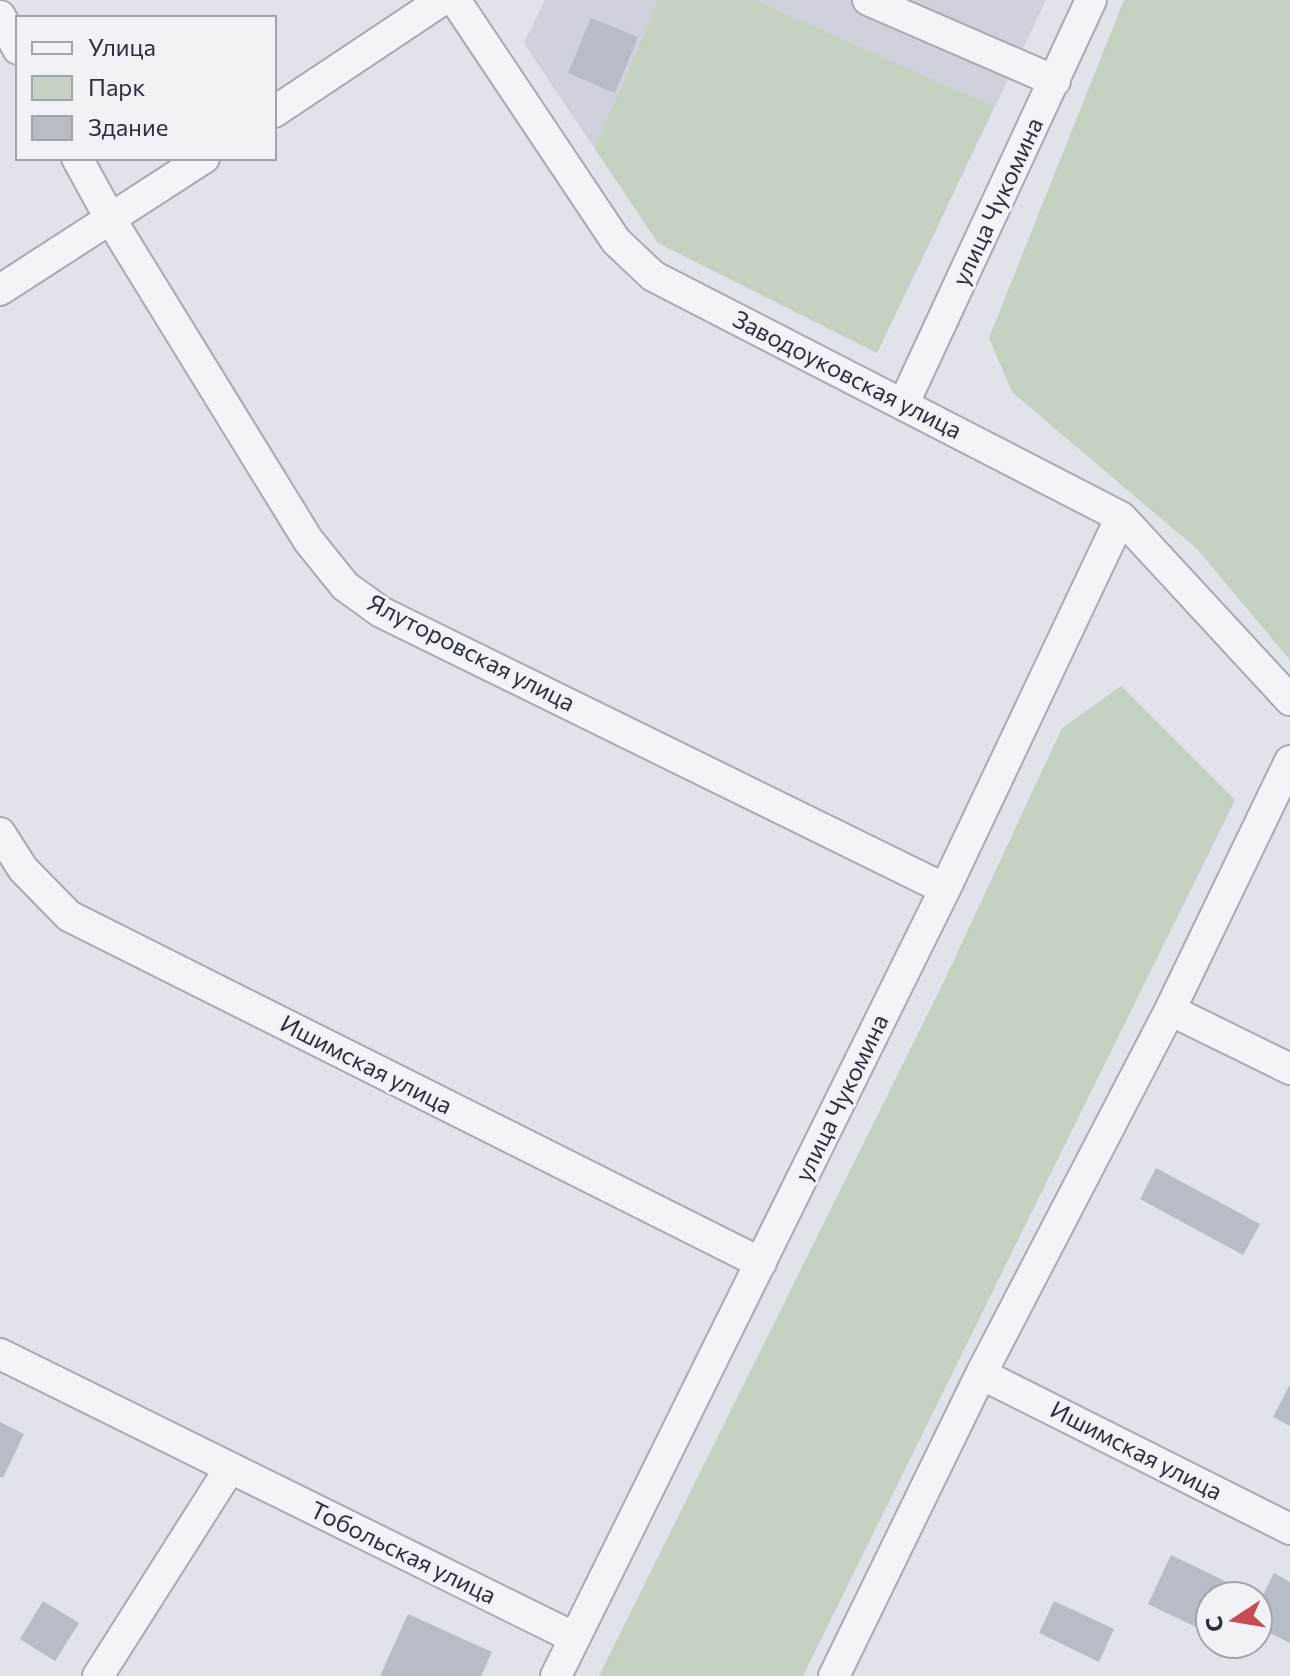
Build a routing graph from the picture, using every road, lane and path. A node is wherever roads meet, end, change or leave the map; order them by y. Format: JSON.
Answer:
{"nodes":[{"id":1,"x":442,"y":0,"type":"edge"},
{"id":2,"x":455,"y":0,"type":"edge"},
{"id":3,"x":868,"y":0,"type":"edge"},
{"id":4,"x":1091,"y":0,"type":"edge"},
{"id":5,"x":0,"y":16,"type":"edge"},
{"id":6,"x":16,"y":45,"type":"edge"},
{"id":7,"x":1055,"y":81,"type":"junction"},
{"id":8,"x":276,"y":111,"type":"edge"},
{"id":9,"x":78,"y":160,"type":"edge"},
{"id":10,"x":201,"y":160,"type":"edge"},
{"id":11,"x":111,"y":220,"type":"junction"},
{"id":12,"x":0,"y":290,"type":"edge"},
{"id":13,"x":904,"y":403,"type":"junction"},
{"id":14,"x":1121,"y":517,"type":"junction"},
{"id":15,"x":1290,"y":700,"type":"edge"},
{"id":16,"x":1290,"y":761,"type":"edge"},
{"id":17,"x":0,"y":833,"type":"edge"},
{"id":18,"x":945,"y":889,"type":"junction"},
{"id":19,"x":1170,"y":1010,"type":"junction"},
{"id":20,"x":1290,"y":1069,"type":"edge"},
{"id":21,"x":761,"y":1263,"type":"junction"},
{"id":22,"x":0,"y":1354,"type":"edge"},
{"id":23,"x":981,"y":1374,"type":"junction"},
{"id":24,"x":230,"y":1468,"type":"junction"},
{"id":25,"x":1290,"y":1529,"type":"edge"},
{"id":26,"x":575,"y":1638,"type":"junction"},
{"id":27,"x":98,"y":1676,"type":"edge"},
{"id":28,"x":556,"y":1676,"type":"edge"},
{"id":29,"x":834,"y":1676,"type":"edge"}],
"edges":[{"from":1,"to":8,"type":"street"},
{"from":2,"to":13,"type":"street","name":"Заводоуковская улица"},
{"from":3,"to":7,"type":"street"},
{"from":4,"to":7,"type":"street","name":"улица Чукомина"},
{"from":5,"to":6,"type":"street"},
{"from":7,"to":13,"type":"street","name":"улица Чукомина"},
{"from":9,"to":11,"type":"street","name":"Ялуторовская улица"},
{"from":10,"to":11,"type":"street"},
{"from":11,"to":12,"type":"street"},
{"from":11,"to":18,"type":"street","name":"Ялуторовская улица"},
{"from":13,"to":14,"type":"street","name":"Заводоуковская улица"},
{"from":14,"to":15,"type":"street","name":"Заводоуковская улица"},
{"from":14,"to":18,"type":"street","name":"улица Чукомина"},
{"from":16,"to":19,"type":"street"},
{"from":17,"to":21,"type":"street","name":"Ишимская улица"},
{"from":18,"to":21,"type":"street","name":"улица Чукомина"},
{"from":19,"to":20,"type":"street"},
{"from":19,"to":23,"type":"street"},
{"from":21,"to":26,"type":"street","name":"улица Чукомина"},
{"from":22,"to":24,"type":"street","name":"Тобольская улица"},
{"from":23,"to":25,"type":"street","name":"Ишимская улица"},
{"from":23,"to":29,"type":"street"},
{"from":24,"to":26,"type":"street","name":"Тобольская улица"},
{"from":24,"to":27,"type":"street"},
{"from":26,"to":28,"type":"street","name":"улица Чукомина"}]}
